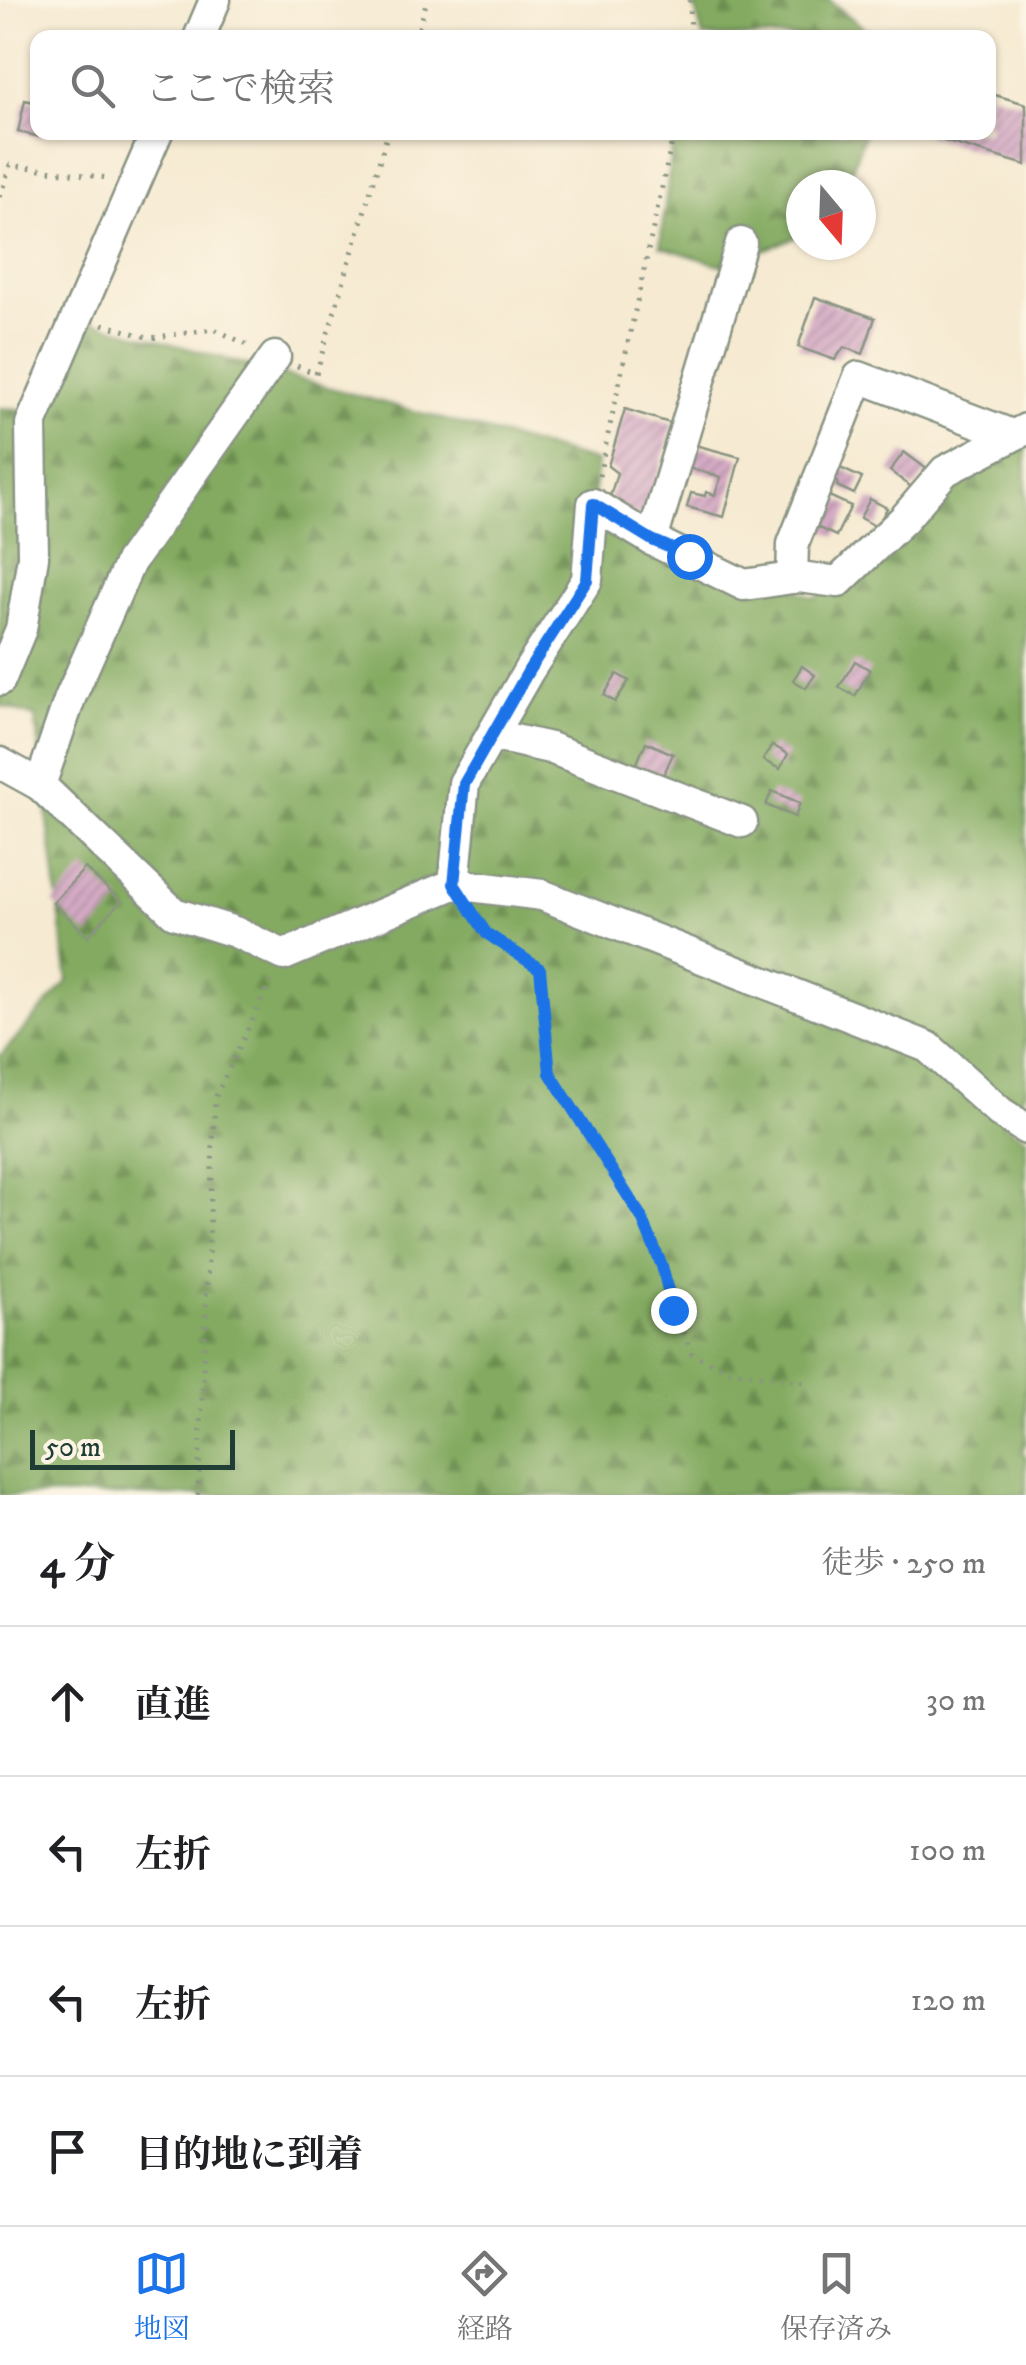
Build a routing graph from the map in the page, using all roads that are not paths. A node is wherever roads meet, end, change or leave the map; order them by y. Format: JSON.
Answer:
{"nodes":[{"id":1,"x":216,"y":0,"type":"edge"},
{"id":2,"x":203,"y":30,"type":"edge"},
{"id":3,"x":153,"y":140,"type":"edge"},
{"id":4,"x":740,"y":244,"type":"dead end"},
{"id":5,"x":275,"y":358,"type":"road end"},
{"id":6,"x":1019,"y":432,"type":"edge"},
{"id":7,"x":652,"y":540,"type":"junction"},
{"id":8,"x":792,"y":578,"type":"junction"},
{"id":9,"x":0,"y":680,"type":"edge"},
{"id":10,"x":492,"y":736,"type":"junction"},
{"id":11,"x":0,"y":763,"type":"edge"},
{"id":12,"x":40,"y":785,"type":"junction"},
{"id":13,"x":742,"y":822,"type":"dead end"},
{"id":14,"x":454,"y":884,"type":"junction"},
{"id":15,"x":1026,"y":1129,"type":"edge"}],
"edges":[{"from":1,"to":2,"type":"street"},
{"from":3,"to":9,"type":"street"},
{"from":4,"to":7,"type":"street"},
{"from":5,"to":12,"type":"street"},
{"from":6,"to":8,"type":"street"},
{"from":6,"to":8,"type":"street"},
{"from":7,"to":8,"type":"street"},
{"from":7,"to":10,"type":"street"},
{"from":10,"to":13,"type":"street"},
{"from":10,"to":14,"type":"street"},
{"from":11,"to":12,"type":"street"},
{"from":12,"to":14,"type":"street"},
{"from":14,"to":15,"type":"street"}]}
